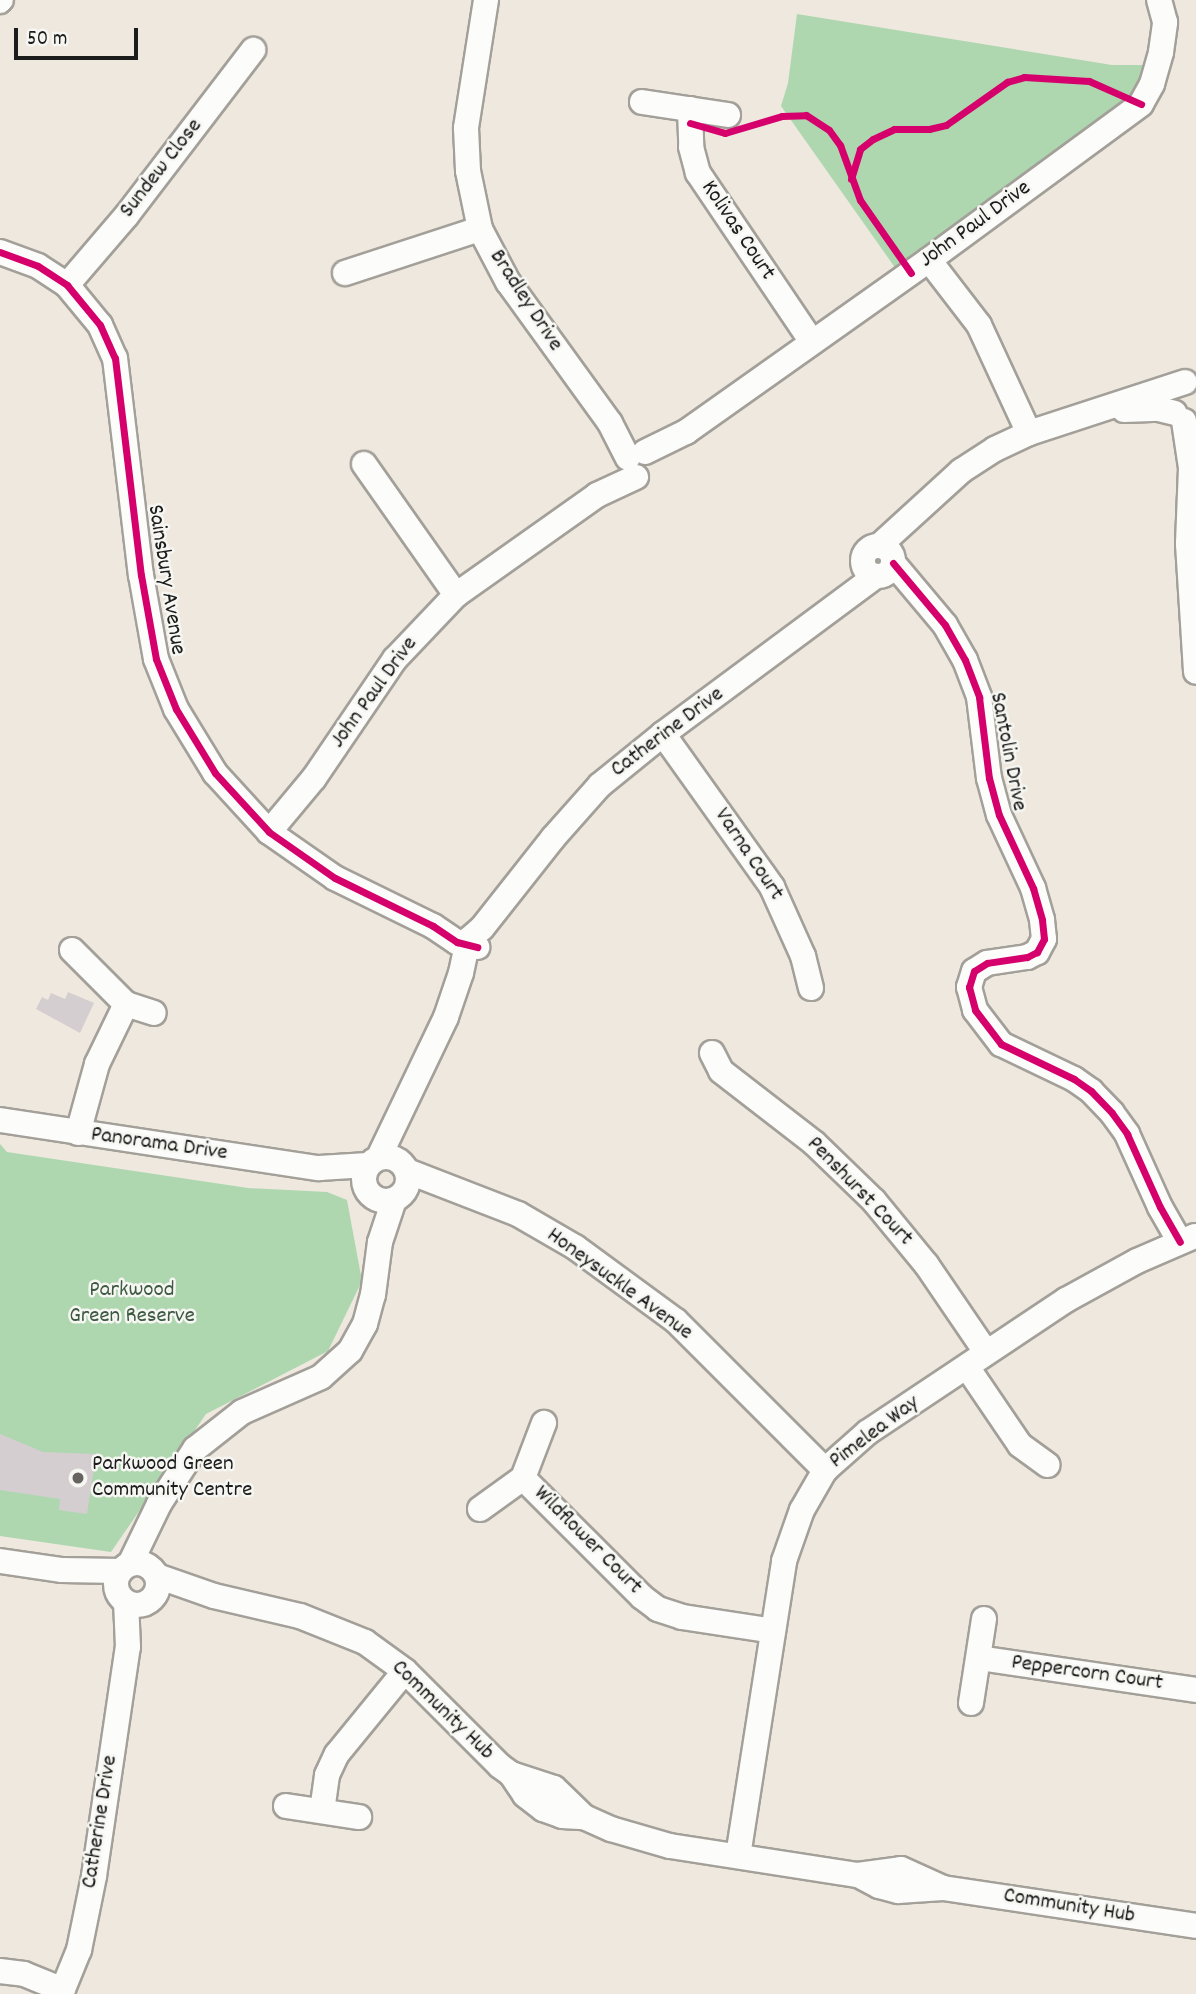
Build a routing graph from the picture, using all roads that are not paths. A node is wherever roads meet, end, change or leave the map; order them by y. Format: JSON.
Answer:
{"nodes":[{"id":1,"x":486,"y":0,"type":"edge"},
{"id":2,"x":1159,"y":0,"type":"edge"},
{"id":3,"x":253,"y":50,"type":"dead end"},
{"id":4,"x":642,"y":102,"type":"dead end"},
{"id":5,"x":690,"y":109,"type":"junction"},
{"id":6,"x":728,"y":115,"type":"dead end"},
{"id":7,"x":480,"y":229,"type":"junction"},
{"id":8,"x":0,"y":252,"type":"edge"},
{"id":9,"x":929,"y":260,"type":"junction"},
{"id":10,"x":345,"y":273,"type":"dead end"},
{"id":11,"x":67,"y":285,"type":"junction"},
{"id":12,"x":812,"y":342,"type":"junction"},
{"id":13,"x":1191,"y":381,"type":"edge"},
{"id":14,"x":1078,"y":416,"type":"junction"},
{"id":15,"x":1185,"y":419,"type":"edge"},
{"id":16,"x":1029,"y":433,"type":"junction"},
{"id":17,"x":1193,"y":457,"type":"edge"},
{"id":18,"x":638,"y":462,"type":"junction"},
{"id":19,"x":364,"y":464,"type":"dead end"},
{"id":20,"x":882,"y":564,"type":"junction"},
{"id":21,"x":456,"y":595,"type":"junction"},
{"id":22,"x":1195,"y":656,"type":"edge"},
{"id":23,"x":663,"y":734,"type":"junction"},
{"id":24,"x":269,"y":832,"type":"junction"},
{"id":25,"x":470,"y":945,"type":"junction"},
{"id":26,"x":72,"y":950,"type":"dead end"},
{"id":27,"x":811,"y":988,"type":"dead end"},
{"id":28,"x":126,"y":1004,"type":"junction"},
{"id":29,"x":154,"y":1013,"type":"dead end"},
{"id":30,"x":712,"y":1053,"type":"dead end"},
{"id":31,"x":0,"y":1120,"type":"edge"},
{"id":32,"x":78,"y":1133,"type":"junction"},
{"id":33,"x":387,"y":1179,"type":"junction"},
{"id":34,"x":1182,"y":1241,"type":"edge"},
{"id":35,"x":976,"y":1359,"type":"junction"},
{"id":36,"x":544,"y":1423,"type":"dead end"},
{"id":37,"x":1048,"y":1465,"type":"dead end"},
{"id":38,"x":825,"y":1471,"type":"junction"},
{"id":39,"x":523,"y":1478,"type":"junction"},
{"id":40,"x":480,"y":1510,"type":"dead end"},
{"id":41,"x":0,"y":1561,"type":"edge"},
{"id":42,"x":138,"y":1584,"type":"junction"},
{"id":43,"x":984,"y":1619,"type":"dead end"},
{"id":44,"x":773,"y":1631,"type":"junction"},
{"id":45,"x":979,"y":1658,"type":"junction"},
{"id":46,"x":404,"y":1671,"type":"junction"},
{"id":47,"x":1196,"y":1690,"type":"edge"},
{"id":48,"x":971,"y":1703,"type":"dead end"},
{"id":49,"x":286,"y":1805,"type":"dead end"},
{"id":50,"x":322,"y":1811,"type":"junction"},
{"id":51,"x":359,"y":1817,"type":"dead end"},
{"id":52,"x":738,"y":1856,"type":"junction"},
{"id":53,"x":1196,"y":1926,"type":"edge"},
{"id":54,"x":0,"y":1971,"type":"edge"},
{"id":55,"x":62,"y":1992,"type":"edge"}],
"edges":[{"from":1,"to":7,"type":"street","name":"Bradley Drive"},
{"from":2,"to":9,"type":"street","name":"John Paul Drive"},
{"from":3,"to":11,"type":"street","name":"Sundew Close"},
{"from":4,"to":5,"type":"street"},
{"from":5,"to":6,"type":"street"},
{"from":5,"to":12,"type":"street","name":"Kolivas Court"},
{"from":7,"to":10,"type":"street"},
{"from":7,"to":18,"type":"street","name":"Bradley Drive"},
{"from":8,"to":11,"type":"street","name":"Sainsbury Avenue"},
{"from":9,"to":12,"type":"street","name":"John Paul Drive"},
{"from":9,"to":16,"type":"street"},
{"from":11,"to":24,"type":"street","name":"Sainsbury Avenue"},
{"from":12,"to":18,"type":"street","name":"John Paul Drive"},
{"from":13,"to":14,"type":"street","name":"Catherine Drive"},
{"from":13,"to":15,"type":"street"},
{"from":14,"to":15,"type":"street","name":"Catherine Drive"},
{"from":14,"to":16,"type":"street","name":"Catherine Drive"},
{"from":15,"to":17,"type":"street"},
{"from":16,"to":20,"type":"street","name":"Catherine Drive"},
{"from":17,"to":22,"type":"street"},
{"from":18,"to":21,"type":"street","name":"John Paul Drive"},
{"from":19,"to":21,"type":"street"},
{"from":20,"to":23,"type":"street","name":"Catherine Drive"},
{"from":20,"to":34,"type":"street","name":"Santolin Drive"},
{"from":21,"to":24,"type":"street","name":"John Paul Drive"},
{"from":23,"to":25,"type":"street","name":"Catherine Drive"},
{"from":23,"to":27,"type":"street","name":"Varna Court"},
{"from":24,"to":25,"type":"street","name":"Sainsbury Avenue"},
{"from":25,"to":33,"type":"street","name":"Catherine Drive"},
{"from":26,"to":28,"type":"street"},
{"from":28,"to":29,"type":"street"},
{"from":28,"to":32,"type":"street"},
{"from":30,"to":35,"type":"street","name":"Penshurst Court"},
{"from":31,"to":32,"type":"street","name":"Panorama Drive"},
{"from":32,"to":33,"type":"street","name":"Panorama Drive"},
{"from":33,"to":38,"type":"street","name":"Honeysuckle Avenue"},
{"from":33,"to":42,"type":"street","name":"Catherine Drive"},
{"from":34,"to":35,"type":"street","name":"Pimelea Way"},
{"from":35,"to":37,"type":"street","name":"Penshurst Court"},
{"from":35,"to":38,"type":"street","name":"Pimelea Way"},
{"from":36,"to":39,"type":"street","name":"Wildflower Court"},
{"from":38,"to":44,"type":"street","name":"Pimelea Way"},
{"from":39,"to":40,"type":"street","name":"Wildflower Court"},
{"from":39,"to":44,"type":"street","name":"Wildflower Court"},
{"from":41,"to":42,"type":"street","name":"Community Hub"},
{"from":42,"to":46,"type":"street","name":"Community Hub"},
{"from":42,"to":55,"type":"street","name":"Catherine Drive"},
{"from":43,"to":45,"type":"street","name":"Peppercorn Court"},
{"from":44,"to":52,"type":"street","name":"Pimelea Way"},
{"from":45,"to":47,"type":"street","name":"Peppercorn Court"},
{"from":45,"to":48,"type":"street","name":"Peppercorn Court"},
{"from":46,"to":50,"type":"street"},
{"from":46,"to":52,"type":"street","name":"Community Hub"},
{"from":49,"to":50,"type":"street"},
{"from":50,"to":51,"type":"street"},
{"from":52,"to":53,"type":"street","name":"Community Hub"},
{"from":54,"to":55,"type":"street"}]}
